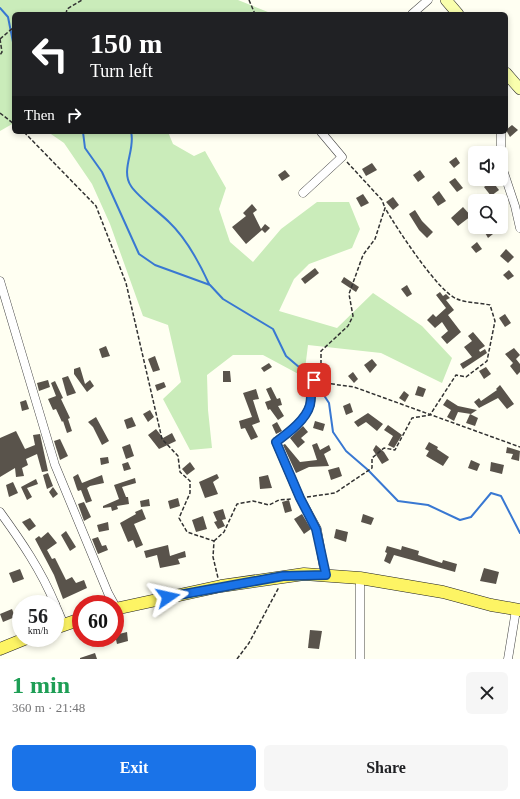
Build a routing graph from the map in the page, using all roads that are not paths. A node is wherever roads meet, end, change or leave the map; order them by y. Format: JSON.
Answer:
{"nodes":[{"id":1,"x":428,"y":0,"type":"edge"},
{"id":2,"x":446,"y":0,"type":"edge"},
{"id":3,"x":414,"y":12,"type":"edge"},
{"id":4,"x":456,"y":12,"type":"edge"},
{"id":5,"x":508,"y":75,"type":"edge"},
{"id":6,"x":520,"y":89,"type":"edge"},
{"id":7,"x":323,"y":134,"type":"edge"},
{"id":8,"x":501,"y":134,"type":"edge"},
{"id":9,"x":501,"y":146,"type":"edge"},
{"id":10,"x":508,"y":184,"type":"edge"},
{"id":11,"x":303,"y":193,"type":"dead end"},
{"id":12,"x":520,"y":228,"type":"edge"},
{"id":13,"x":0,"y":282,"type":"edge"},
{"id":14,"x":321,"y":377,"type":"road end"},
{"id":15,"x":0,"y":512,"type":"edge"},
{"id":16,"x":326,"y":575,"type":"junction"},
{"id":17,"x":360,"y":578,"type":"junction"},
{"id":18,"x":51,"y":595,"type":"edge"},
{"id":19,"x":109,"y":595,"type":"edge"},
{"id":20,"x":124,"y":605,"type":"edge"},
{"id":21,"x":518,"y":610,"type":"edge"},
{"id":22,"x":12,"y":644,"type":"edge"},
{"id":23,"x":0,"y":648,"type":"edge"},
{"id":24,"x":360,"y":659,"type":"edge"},
{"id":25,"x":508,"y":659,"type":"edge"}],
"edges":[{"from":1,"to":3,"type":"street"},
{"from":2,"to":4,"type":"main road"},
{"from":5,"to":6,"type":"main road"},
{"from":7,"to":11,"type":"street"},
{"from":8,"to":9,"type":"street"},
{"from":10,"to":12,"type":"street"},
{"from":13,"to":19,"type":"street"},
{"from":14,"to":16,"type":"street"},
{"from":15,"to":18,"type":"street"},
{"from":16,"to":17,"type":"main road"},
{"from":16,"to":20,"type":"main road"},
{"from":17,"to":21,"type":"main road"},
{"from":17,"to":24,"type":"street"},
{"from":21,"to":25,"type":"street"},
{"from":22,"to":23,"type":"main road"}]}
